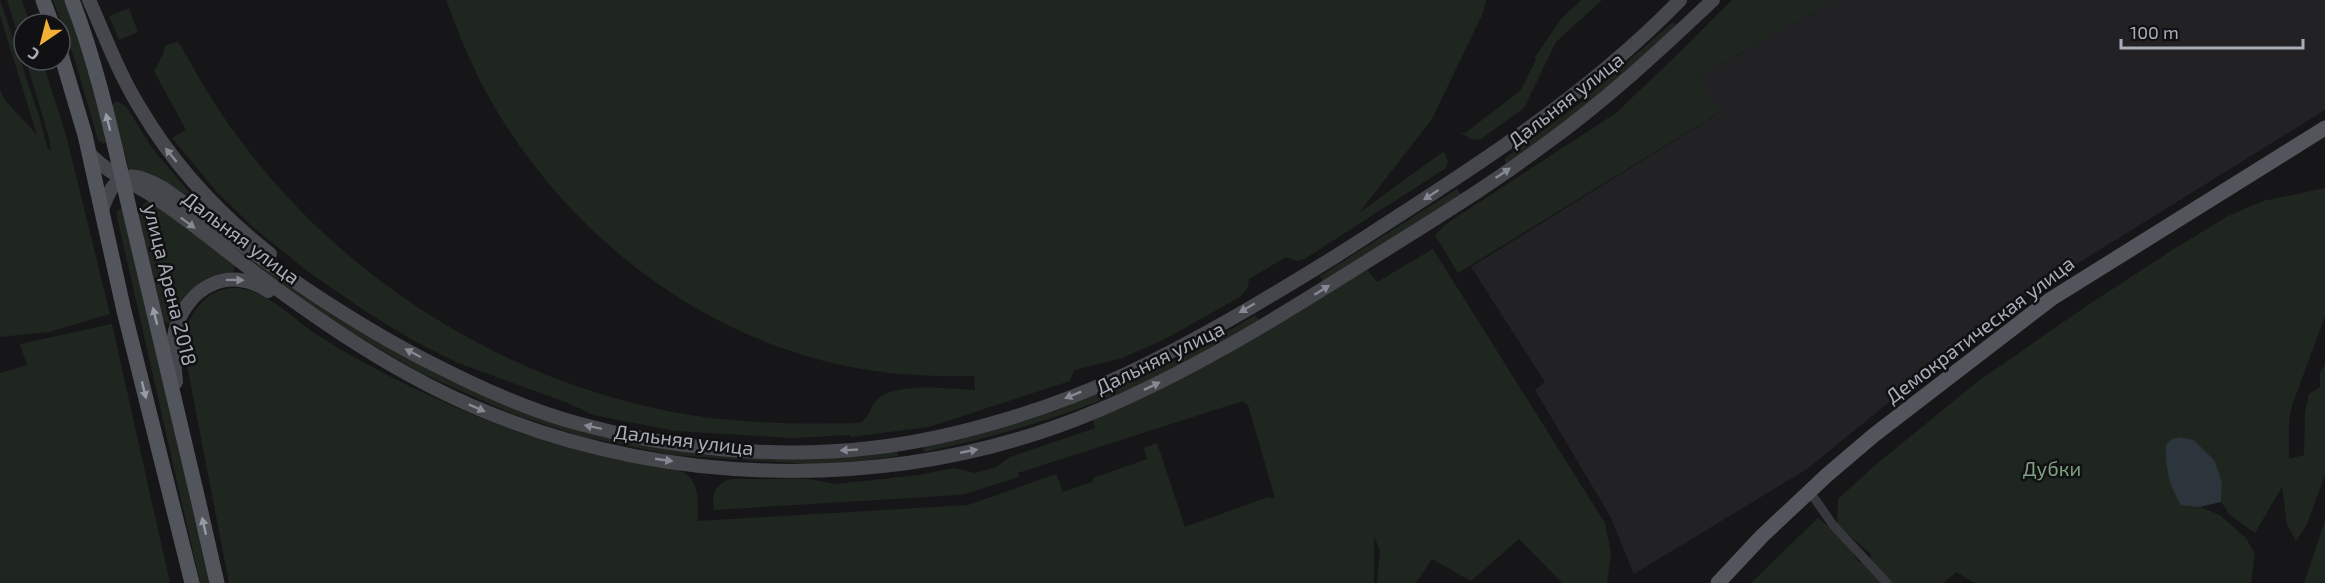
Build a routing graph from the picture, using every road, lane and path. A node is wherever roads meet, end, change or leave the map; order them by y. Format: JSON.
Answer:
{"nodes":[{"id":1,"x":72,"y":0,"type":"edge"},
{"id":2,"x":88,"y":0,"type":"edge"},
{"id":3,"x":1713,"y":0,"type":"edge"},
{"id":4,"x":1678,"y":3,"type":"edge"},
{"id":5,"x":1690,"y":22,"type":"junction"},
{"id":6,"x":66,"y":72,"type":"edge"},
{"id":7,"x":2325,"y":128,"type":"edge"},
{"id":8,"x":89,"y":153,"type":"junction"},
{"id":9,"x":1473,"y":167,"type":"junction"},
{"id":10,"x":122,"y":179,"type":"junction"},
{"id":11,"x":1485,"y":186,"type":"junction"},
{"id":12,"x":102,"y":210,"type":"junction"},
{"id":13,"x":1279,"y":290,"type":"junction"},
{"id":14,"x":337,"y":308,"type":"junction"},
{"id":15,"x":1290,"y":310,"type":"junction"},
{"id":16,"x":387,"y":363,"type":"junction"},
{"id":17,"x":178,"y":409,"type":"junction"},
{"id":18,"x":907,"y":442,"type":"junction"},
{"id":19,"x":911,"y":461,"type":"junction"},
{"id":20,"x":1810,"y":492,"type":"junction"},
{"id":21,"x":192,"y":583,"type":"edge"},
{"id":22,"x":217,"y":583,"type":"edge"},
{"id":23,"x":1718,"y":583,"type":"edge"},
{"id":24,"x":1887,"y":583,"type":"edge"}],
"edges":[{"from":10,"to":1,"type":"main road","name":"улица Арена 2018","one_way":true},
{"from":14,"to":2,"type":"main road","one_way":true},
{"from":3,"to":5,"type":"main road","name":"Дальняя улица"},
{"from":4,"to":5,"type":"main road"},
{"from":4,"to":9,"type":"main road","name":"Дальняя улица"},
{"from":11,"to":5,"type":"main road","name":"Дальняя улица","one_way":true},
{"from":6,"to":8,"type":"main road"},
{"from":7,"to":20,"type":"main road","name":"Демократическая улица"},
{"from":8,"to":10,"type":"main road"},
{"from":8,"to":12,"type":"main road"},
{"from":9,"to":11,"type":"main road"},
{"from":9,"to":13,"type":"main road","name":"Дальняя улица","one_way":true},
{"from":10,"to":12,"type":"main road"},
{"from":10,"to":14,"type":"main road","name":"Дальняя улица"},
{"from":10,"to":16,"type":"main road","name":"Дальняя улица","one_way":true},
{"from":17,"to":10,"type":"main road","name":"улица Арена 2018","one_way":true},
{"from":15,"to":11,"type":"main road","name":"Дальняя улица","one_way":true},
{"from":12,"to":21,"type":"main road","one_way":true},
{"from":13,"to":15,"type":"main road"},
{"from":13,"to":18,"type":"main road","name":"Дальняя улица","one_way":true},
{"from":18,"to":14,"type":"main road","name":"Дальняя улица","one_way":true},
{"from":19,"to":15,"type":"main road","name":"Дальняя улица","one_way":true},
{"from":17,"to":16,"type":"main road","one_way":true},
{"from":16,"to":19,"type":"main road","name":"Дальняя улица","one_way":true},
{"from":22,"to":17,"type":"main road","name":"улица Арена 2018","one_way":true},
{"from":18,"to":19,"type":"main road"},
{"from":20,"to":23,"type":"main road","name":"Демократическая улица"},
{"from":20,"to":24,"type":"street"}]}
